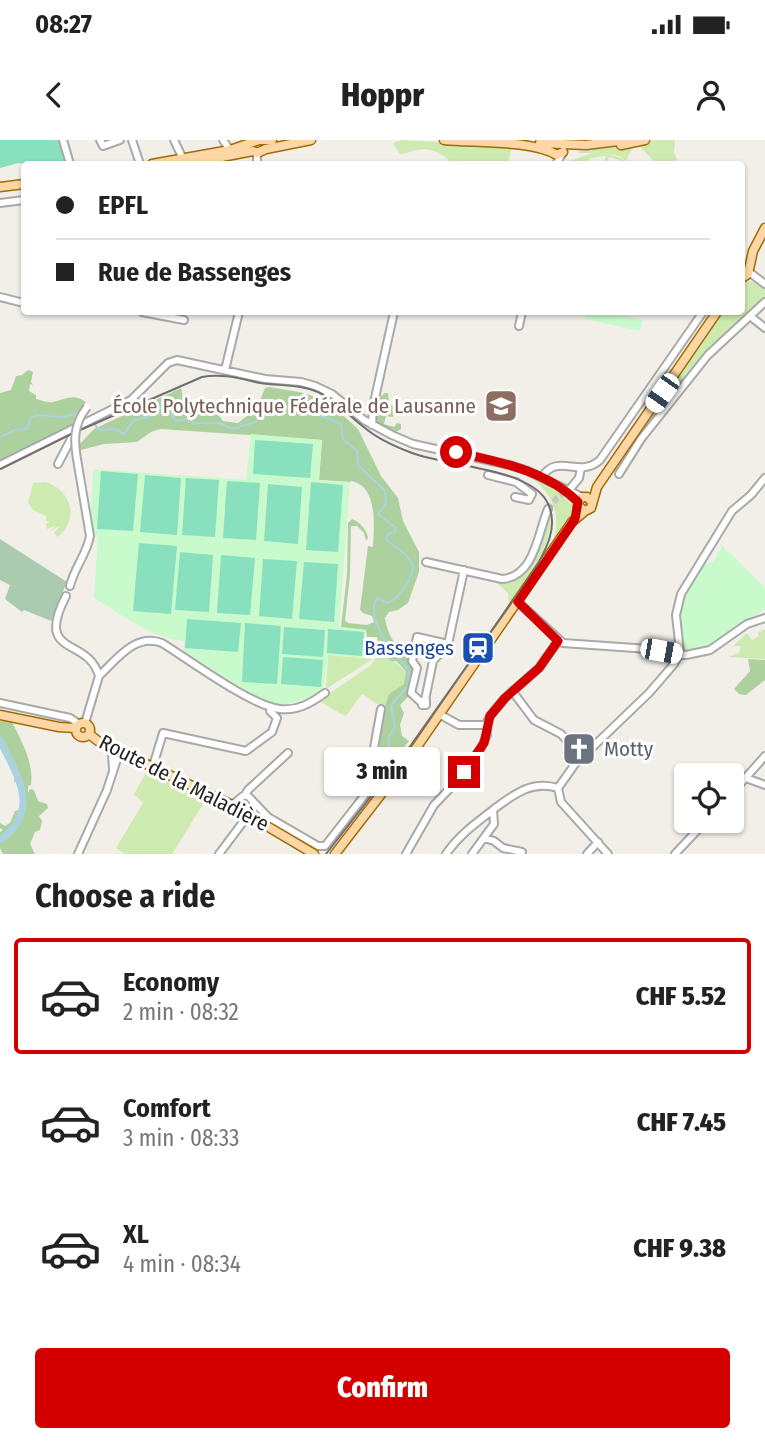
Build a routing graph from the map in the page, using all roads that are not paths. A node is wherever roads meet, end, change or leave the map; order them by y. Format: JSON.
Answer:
{"nodes":[{"id":1,"x":63,"y":140,"type":"edge"},
{"id":2,"x":100,"y":140,"type":"edge"},
{"id":3,"x":120,"y":140,"type":"edge"},
{"id":4,"x":132,"y":140,"type":"edge"},
{"id":5,"x":174,"y":140,"type":"edge"},
{"id":6,"x":223,"y":140,"type":"edge"},
{"id":7,"x":311,"y":140,"type":"edge"},
{"id":8,"x":444,"y":140,"type":"edge"},
{"id":9,"x":518,"y":140,"type":"edge"},
{"id":10,"x":645,"y":140,"type":"edge"},
{"id":11,"x":623,"y":142,"type":"edge"},
{"id":12,"x":260,"y":145,"type":"edge"},
{"id":13,"x":540,"y":145,"type":"junction"},
{"id":14,"x":230,"y":150,"type":"junction"},
{"id":15,"x":557,"y":150,"type":"junction"},
{"id":16,"x":69,"y":161,"type":"edge"},
{"id":17,"x":139,"y":161,"type":"edge"},
{"id":18,"x":184,"y":161,"type":"edge"},
{"id":19,"x":188,"y":161,"type":"edge"},
{"id":20,"x":188,"y":161,"type":"edge"},
{"id":21,"x":555,"y":161,"type":"edge"},
{"id":22,"x":21,"y":185,"type":"edge"},
{"id":23,"x":0,"y":189,"type":"edge"},
{"id":24,"x":21,"y":190,"type":"edge"},
{"id":25,"x":21,"y":200,"type":"edge"},
{"id":26,"x":0,"y":203,"type":"edge"},
{"id":27,"x":765,"y":229,"type":"edge"},
{"id":28,"x":745,"y":273,"type":"edge"},
{"id":29,"x":765,"y":284,"type":"edge"},
{"id":30,"x":765,"y":302,"type":"edge"},
{"id":31,"x":158,"y":315,"type":"edge"},
{"id":32,"x":238,"y":315,"type":"edge"},
{"id":33,"x":393,"y":315,"type":"edge"},
{"id":34,"x":521,"y":315,"type":"edge"},
{"id":35,"x":701,"y":315,"type":"edge"},
{"id":36,"x":716,"y":315,"type":"edge"},
{"id":37,"x":750,"y":316,"type":"junction"},
{"id":38,"x":184,"y":320,"type":"dead end"},
{"id":39,"x":519,"y":326,"type":"dead end"},
{"id":40,"x":765,"y":328,"type":"edge"},
{"id":41,"x":225,"y":370,"type":"junction"},
{"id":42,"x":90,"y":405,"type":"dead end"},
{"id":43,"x":373,"y":407,"type":"junction"},
{"id":44,"x":355,"y":413,"type":"junction"},
{"id":45,"x":372,"y":425,"type":"junction"},
{"id":46,"x":71,"y":439,"type":"dead end"},
{"id":47,"x":58,"y":464,"type":"dead end"},
{"id":48,"x":0,"y":465,"type":"edge"},
{"id":49,"x":581,"y":468,"type":"junction"},
{"id":50,"x":619,"y":474,"type":"dead end"},
{"id":51,"x":488,"y":475,"type":"dead end"},
{"id":52,"x":542,"y":477,"type":"junction"},
{"id":53,"x":765,"y":478,"type":"edge"},
{"id":54,"x":567,"y":489,"type":"junction"},
{"id":55,"x":515,"y":497,"type":"dead end"},
{"id":56,"x":583,"y":502,"type":"junction"},
{"id":57,"x":548,"y":509,"type":"tunnel mouth"},
{"id":58,"x":426,"y":562,"type":"dead end"},
{"id":59,"x":464,"y":570,"type":"junction"},
{"id":60,"x":70,"y":586,"type":"dead end"},
{"id":61,"x":66,"y":596,"type":"dead end"},
{"id":62,"x":518,"y":602,"type":"junction"},
{"id":63,"x":765,"y":618,"type":"edge"},
{"id":64,"x":558,"y":641,"type":"junction"},
{"id":65,"x":448,"y":643,"type":"junction"},
{"id":66,"x":679,"y":654,"type":"junction"},
{"id":67,"x":99,"y":676,"type":"junction"},
{"id":68,"x":513,"y":692,"type":"junction"},
{"id":69,"x":325,"y":693,"type":"dead end"},
{"id":70,"x":0,"y":703,"type":"edge"},
{"id":71,"x":381,"y":709,"type":"dead end"},
{"id":72,"x":270,"y":711,"type":"dead end"},
{"id":73,"x":439,"y":714,"type":"junction"},
{"id":74,"x":0,"y":715,"type":"edge"},
{"id":75,"x":80,"y":725,"type":"junction"},
{"id":76,"x":487,"y":725,"type":"junction"},
{"id":77,"x":98,"y":741,"type":"junction"},
{"id":78,"x":569,"y":743,"type":"dead end"},
{"id":79,"x":120,"y":750,"type":"junction"},
{"id":80,"x":288,"y":753,"type":"dead end"},
{"id":81,"x":134,"y":757,"type":"junction"},
{"id":82,"x":765,"y":757,"type":"edge"},
{"id":83,"x":117,"y":766,"type":"junction"},
{"id":84,"x":153,"y":766,"type":"junction"},
{"id":85,"x":113,"y":774,"type":"junction"},
{"id":86,"x":373,"y":775,"type":"junction"},
{"id":87,"x":746,"y":778,"type":"joint"},
{"id":88,"x":391,"y":782,"type":"junction"},
{"id":89,"x":765,"y":785,"type":"edge"},
{"id":90,"x":558,"y":788,"type":"junction"},
{"id":91,"x":245,"y":795,"type":"junction"},
{"id":92,"x":232,"y":805,"type":"junction"},
{"id":93,"x":493,"y":810,"type":"junction"},
{"id":94,"x":249,"y":814,"type":"junction"},
{"id":95,"x":695,"y":833,"type":"edge"},
{"id":96,"x":484,"y":838,"type":"junction"},
{"id":97,"x":598,"y":842,"type":"junction"},
{"id":98,"x":522,"y":852,"type":"edge"},
{"id":99,"x":78,"y":854,"type":"edge"},
{"id":100,"x":219,"y":854,"type":"edge"},
{"id":101,"x":314,"y":854,"type":"edge"},
{"id":102,"x":335,"y":854,"type":"edge"},
{"id":103,"x":407,"y":854,"type":"edge"},
{"id":104,"x":446,"y":854,"type":"edge"},
{"id":105,"x":472,"y":854,"type":"edge"},
{"id":106,"x":587,"y":854,"type":"edge"},
{"id":107,"x":608,"y":854,"type":"edge"},
{"id":108,"x":675,"y":854,"type":"edge"}],
"edges":[{"from":1,"to":16,"type":"street"},
{"from":2,"to":3,"type":"street"},
{"from":4,"to":17,"type":"street"},
{"from":5,"to":18,"type":"street"},
{"from":6,"to":14,"type":"street"},
{"from":7,"to":12,"type":"main road"},
{"from":8,"to":13,"type":"main road"},
{"from":9,"to":13,"type":"main road"},
{"from":10,"to":11,"type":"main road"},
{"from":11,"to":15,"type":"main road"},
{"from":12,"to":14,"type":"main road"},
{"from":12,"to":19,"type":"main road"},
{"from":13,"to":15,"type":"main road"},
{"from":14,"to":20,"type":"main road"},
{"from":15,"to":21,"type":"street"},
{"from":22,"to":23,"type":"main road"},
{"from":23,"to":24,"type":"main road"},
{"from":25,"to":26,"type":"street"},
{"from":27,"to":28,"type":"main road"},
{"from":28,"to":29,"type":"street"},
{"from":30,"to":37,"type":"street"},
{"from":31,"to":38,"type":"street"},
{"from":32,"to":41,"type":"street"},
{"from":33,"to":43,"type":"street"},
{"from":34,"to":39,"type":"street"},
{"from":35,"to":49,"type":"street"},
{"from":36,"to":56,"type":"main road"},
{"from":37,"to":40,"type":"street"},
{"from":37,"to":50,"type":"street"},
{"from":41,"to":44,"type":"street"},
{"from":41,"to":48,"type":"street"},
{"from":42,"to":60,"type":"street","bridge":true},
{"from":43,"to":44,"type":"street"},
{"from":43,"to":45,"type":"street"},
{"from":44,"to":45,"type":"street"},
{"from":45,"to":52,"type":"street"},
{"from":46,"to":47,"type":"street"},
{"from":49,"to":52,"type":"street"},
{"from":49,"to":54,"type":"street"},
{"from":51,"to":55,"type":"street"},
{"from":52,"to":54,"type":"street"},
{"from":53,"to":66,"type":"street"},
{"from":54,"to":56,"type":"street"},
{"from":56,"to":62,"type":"main road"},
{"from":57,"to":59,"type":"street"},
{"from":58,"to":59,"type":"street"},
{"from":59,"to":65,"type":"street"},
{"from":61,"to":67,"type":"street"},
{"from":62,"to":64,"type":"street"},
{"from":62,"to":73,"type":"main road"},
{"from":63,"to":66,"type":"street"},
{"from":64,"to":66,"type":"street"},
{"from":64,"to":68,"type":"street"},
{"from":65,"to":65,"type":"street"},
{"from":66,"to":90,"type":"street"},
{"from":67,"to":69,"type":"street"},
{"from":67,"to":75,"type":"street"},
{"from":68,"to":76,"type":"street"},
{"from":68,"to":78,"type":"street"},
{"from":70,"to":75,"type":"street"},
{"from":71,"to":86,"type":"street"},
{"from":72,"to":84,"type":"street"},
{"from":73,"to":76,"type":"street"},
{"from":73,"to":88,"type":"main road"},
{"from":74,"to":75,"type":"main road","name":"Route de la Maladière"},
{"from":75,"to":77,"type":"main road","name":"Route de la Maladière"},
{"from":76,"to":103,"type":"street"},
{"from":77,"to":79,"type":"main road","name":"Route de la Maladière"},
{"from":77,"to":85,"type":"street"},
{"from":79,"to":81,"type":"main road","name":"Route de la Maladière"},
{"from":79,"to":83,"type":"street"},
{"from":80,"to":91,"type":"street"},
{"from":81,"to":83,"type":"street"},
{"from":81,"to":84,"type":"main road","name":"Route de la Maladière"},
{"from":82,"to":87,"type":"street"},
{"from":83,"to":85,"type":"street"},
{"from":84,"to":92,"type":"main road","name":"Route de la Maladière"},
{"from":85,"to":99,"type":"street"},
{"from":86,"to":88,"type":"street"},
{"from":86,"to":91,"type":"street"},
{"from":87,"to":89,"type":"street"},
{"from":88,"to":102,"type":"main road"},
{"from":90,"to":93,"type":"street"},
{"from":90,"to":97,"type":"street"},
{"from":91,"to":92,"type":"street"},
{"from":92,"to":94,"type":"main road","name":"Route de la Maladière"},
{"from":93,"to":96,"type":"street"},
{"from":93,"to":104,"type":"street"},
{"from":94,"to":100,"type":"street"},
{"from":94,"to":101,"type":"main road","name":"Route de la Maladière"},
{"from":95,"to":108,"type":"street"},
{"from":96,"to":98,"type":"street"},
{"from":96,"to":105,"type":"street"},
{"from":97,"to":106,"type":"street"},
{"from":97,"to":107,"type":"street"}]}
